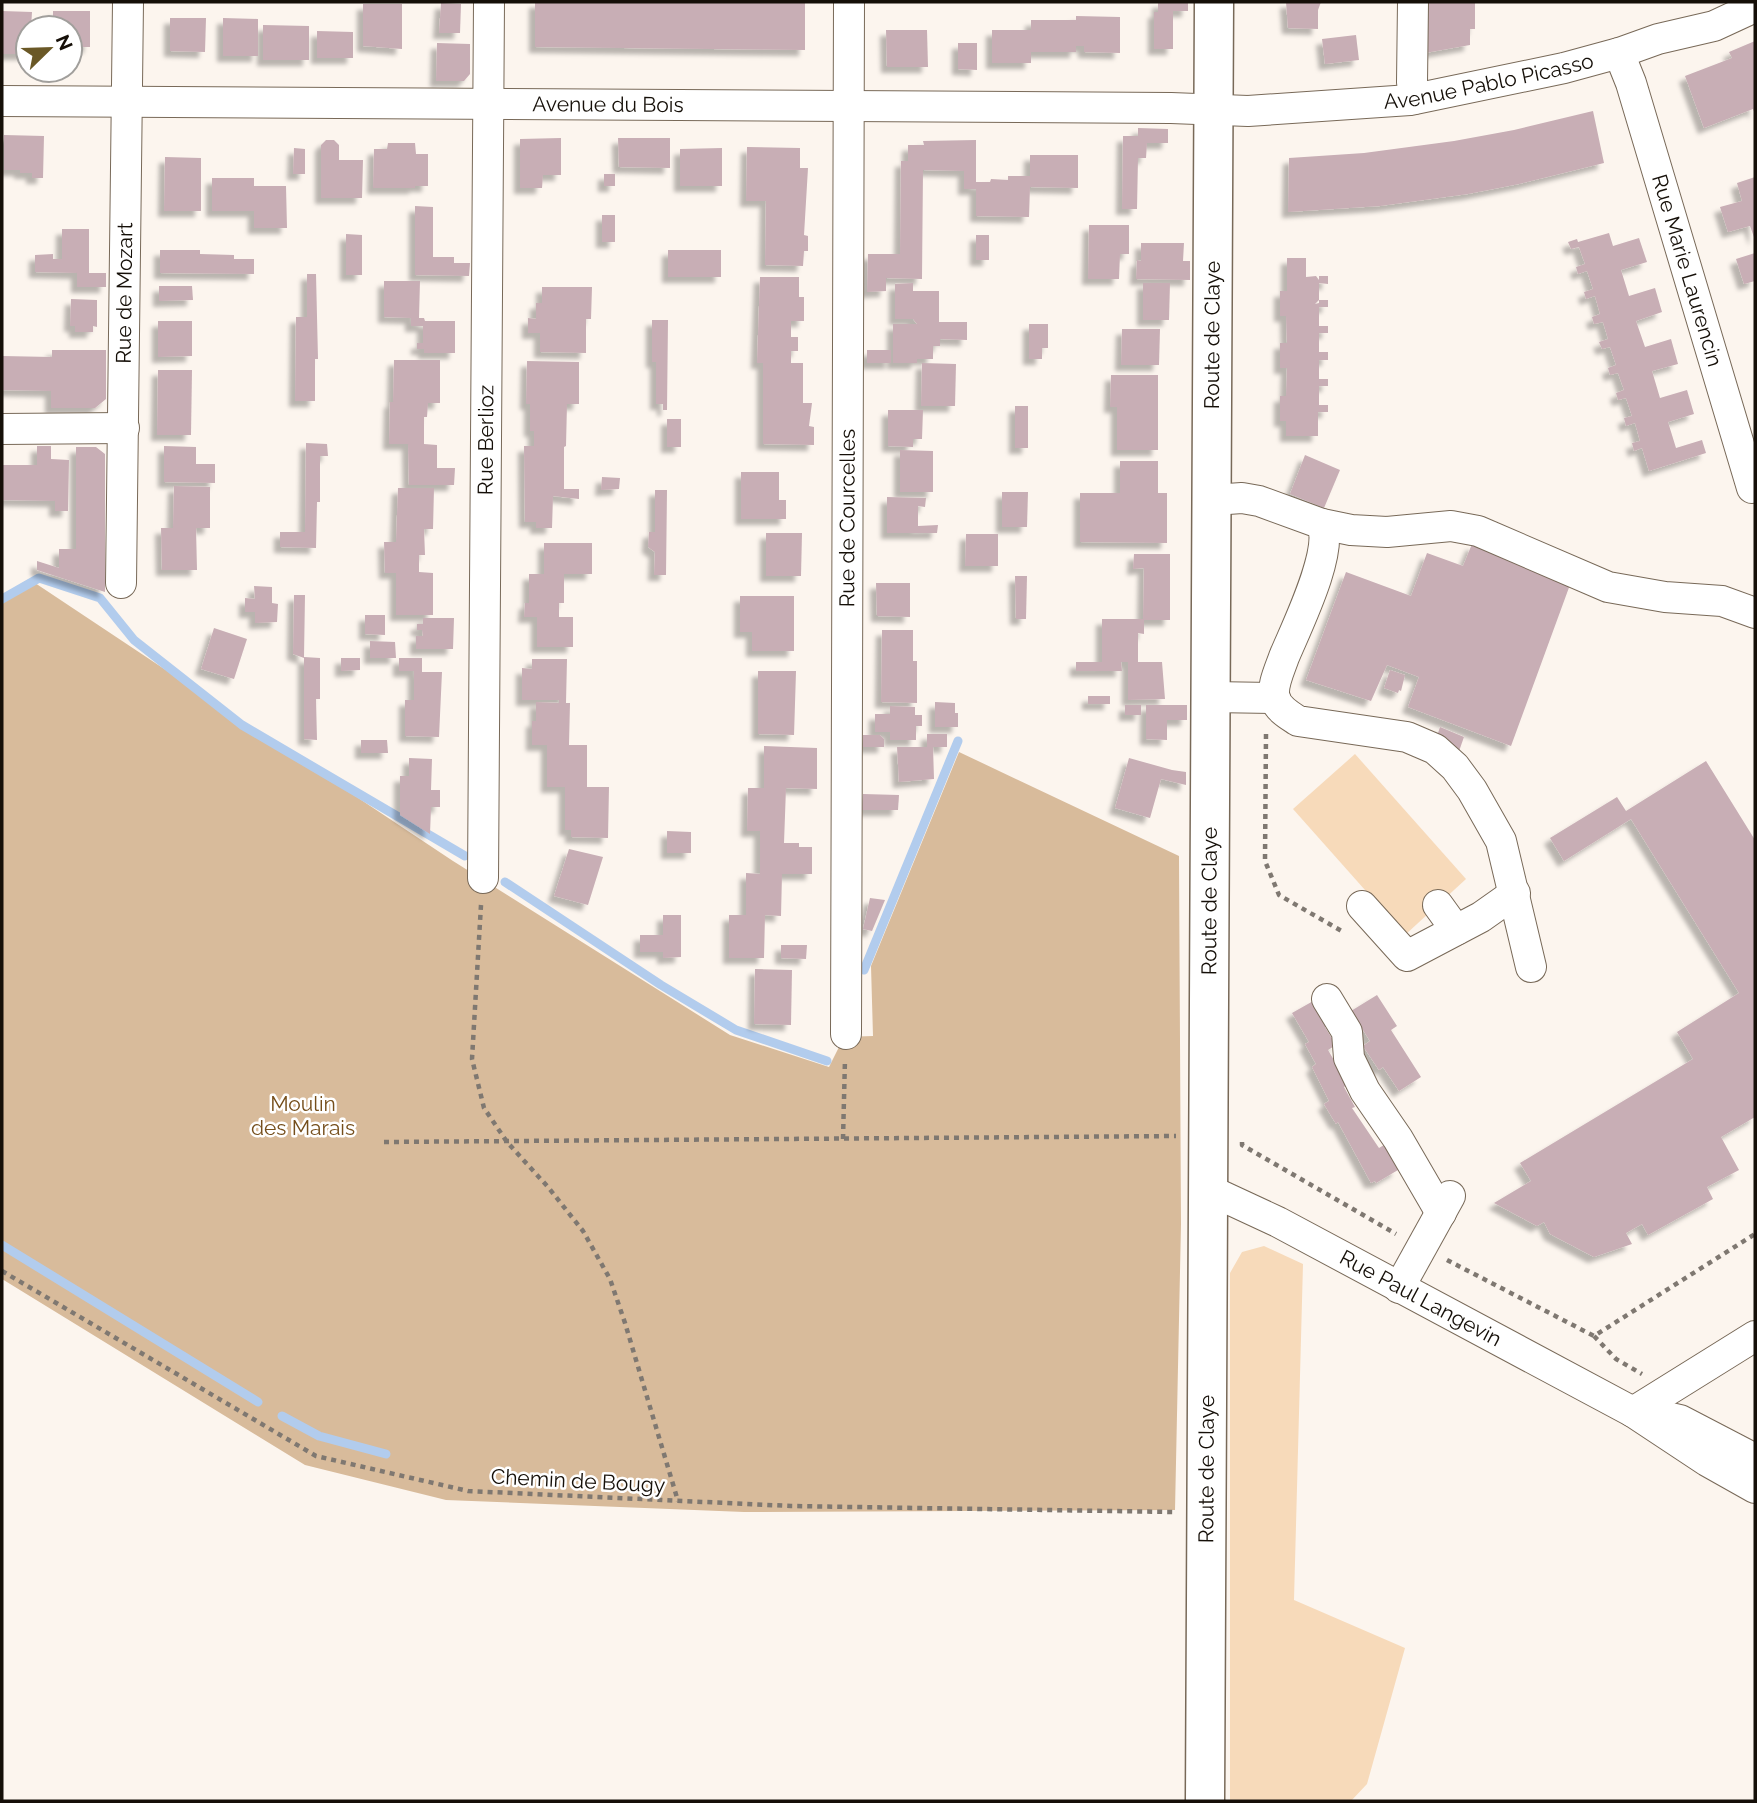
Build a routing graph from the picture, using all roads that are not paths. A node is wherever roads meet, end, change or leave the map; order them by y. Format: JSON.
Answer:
{"nodes":[{"id":1,"x":128,"y":2,"type":"edge"},
{"id":2,"x":489,"y":2,"type":"edge"},
{"id":3,"x":849,"y":2,"type":"edge"},
{"id":4,"x":1214,"y":2,"type":"edge"},
{"id":5,"x":1413,"y":2,"type":"edge"},
{"id":6,"x":1755,"y":7,"type":"edge"},
{"id":7,"x":1619,"y":53,"type":"junction"},
{"id":8,"x":1414,"y":99,"type":"junction"},
{"id":9,"x":2,"y":101,"type":"edge"},
{"id":10,"x":128,"y":102,"type":"junction"},
{"id":11,"x":489,"y":103,"type":"junction"},
{"id":12,"x":849,"y":107,"type":"junction"},
{"id":13,"x":1213,"y":109,"type":"junction"},
{"id":14,"x":124,"y":428,"type":"junction"},
{"id":15,"x":2,"y":429,"type":"edge"},
{"id":16,"x":1752,"y":488,"type":"dead end"},
{"id":17,"x":1213,"y":500,"type":"junction"},
{"id":18,"x":1322,"y":524,"type":"junction"},
{"id":19,"x":121,"y":583,"type":"dead end"},
{"id":20,"x":1755,"y":613,"type":"edge"},
{"id":21,"x":1212,"y":697,"type":"junction"},
{"id":22,"x":1279,"y":704,"type":"junction"},
{"id":23,"x":483,"y":878,"type":"road end"},
{"id":24,"x":1515,"y":893,"type":"junction"},
{"id":25,"x":1438,"y":905,"type":"dead end"},
{"id":26,"x":1362,"y":906,"type":"dead end"},
{"id":27,"x":1456,"y":930,"type":"junction"},
{"id":28,"x":1531,"y":967,"type":"dead end"},
{"id":29,"x":1327,"y":999,"type":"dead end"},
{"id":30,"x":846,"y":1034,"type":"road end"},
{"id":31,"x":1207,"y":1189,"type":"junction"},
{"id":32,"x":1399,"y":1288,"type":"junction"},
{"id":33,"x":1755,"y":1336,"type":"edge"},
{"id":34,"x":1633,"y":1412,"type":"junction"},
{"id":35,"x":1755,"y":1459,"type":"edge"},
{"id":36,"x":1755,"y":1488,"type":"edge"},
{"id":37,"x":1205,"y":1801,"type":"edge"}],
"edges":[{"from":1,"to":10,"type":"street","name":"Rue de Mozart"},
{"from":2,"to":11,"type":"street","name":"Rue Berlioz"},
{"from":3,"to":12,"type":"street","name":"Rue de Courcelles"},
{"from":4,"to":13,"type":"main road","name":"Route de Claye"},
{"from":5,"to":8,"type":"street"},
{"from":6,"to":7,"type":"street","name":"Avenue Pablo Picasso"},
{"from":7,"to":8,"type":"street","name":"Avenue Pablo Picasso"},
{"from":7,"to":16,"type":"street","name":"Rue Marie Laurencin"},
{"from":8,"to":13,"type":"street","name":"Avenue Pablo Picasso"},
{"from":9,"to":10,"type":"street","name":"Avenue du Bois"},
{"from":10,"to":11,"type":"street","name":"Avenue du Bois"},
{"from":10,"to":14,"type":"street","name":"Rue de Mozart"},
{"from":11,"to":12,"type":"street","name":"Avenue du Bois"},
{"from":11,"to":23,"type":"street","name":"Rue Berlioz"},
{"from":12,"to":13,"type":"street","name":"Avenue du Bois"},
{"from":12,"to":30,"type":"street","name":"Rue de Courcelles"},
{"from":13,"to":17,"type":"main road","name":"Route de Claye"},
{"from":14,"to":15,"type":"street"},
{"from":14,"to":19,"type":"street","name":"Rue de Mozart"},
{"from":17,"to":18,"type":"street"},
{"from":17,"to":21,"type":"main road","name":"Route de Claye"},
{"from":18,"to":20,"type":"street"},
{"from":18,"to":22,"type":"street"},
{"from":21,"to":22,"type":"street"},
{"from":21,"to":31,"type":"main road","name":"Route de Claye"},
{"from":22,"to":24,"type":"street"},
{"from":24,"to":27,"type":"street"},
{"from":24,"to":28,"type":"street"},
{"from":25,"to":27,"type":"street"},
{"from":26,"to":27,"type":"street"},
{"from":29,"to":32,"type":"street"},
{"from":31,"to":32,"type":"street","name":"Rue Paul Langevin"},
{"from":31,"to":37,"type":"main road","name":"Route de Claye"},
{"from":32,"to":34,"type":"street","name":"Rue Paul Langevin"},
{"from":33,"to":34,"type":"street"},
{"from":34,"to":35,"type":"street","name":"Rue Paul Langevin"},
{"from":34,"to":36,"type":"street","name":"Rue Paul Langevin"}]}
